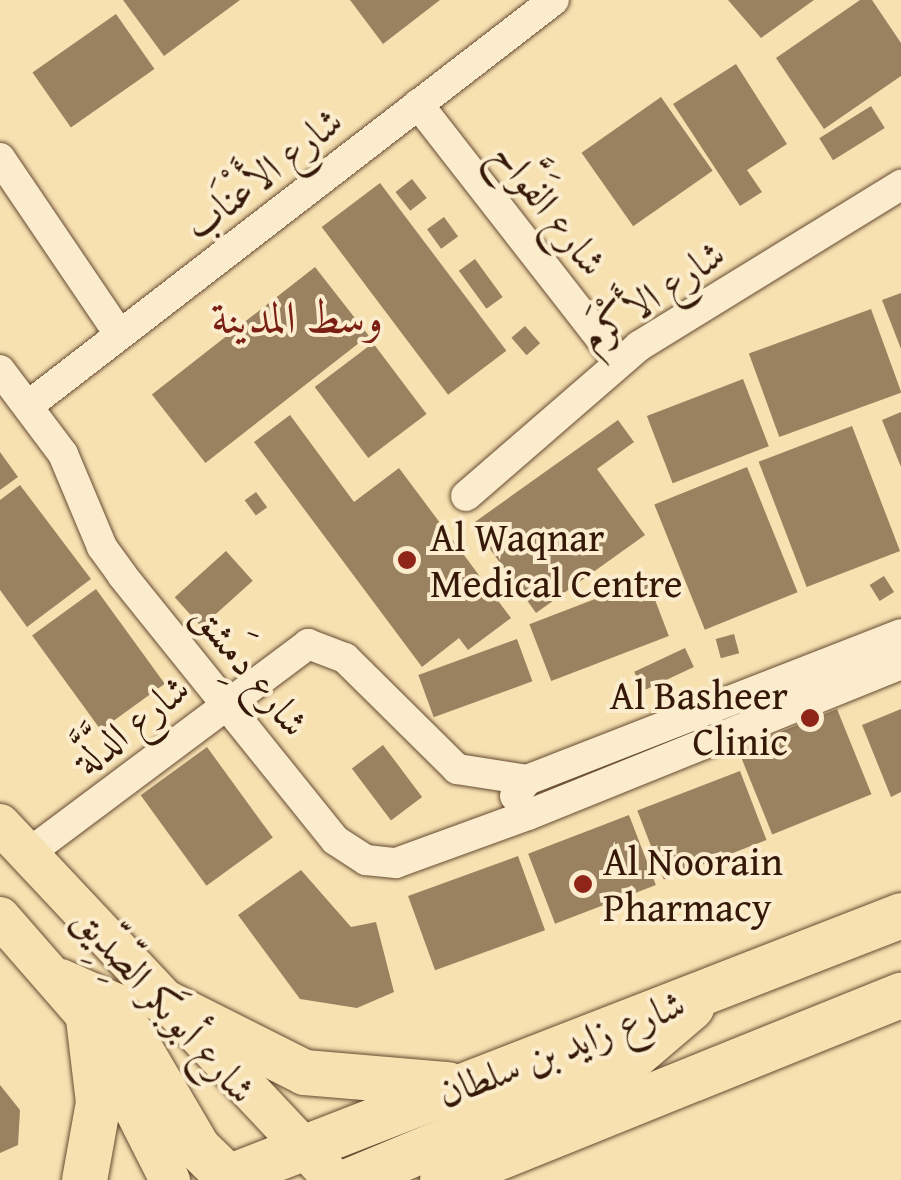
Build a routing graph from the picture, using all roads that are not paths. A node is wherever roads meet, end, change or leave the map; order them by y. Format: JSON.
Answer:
{"nodes":[{"id":1,"x":548,"y":2,"type":"edge"},
{"id":2,"x":418,"y":104,"type":"junction"},
{"id":3,"x":0,"y":158,"type":"edge"},
{"id":4,"x":901,"y":184,"type":"edge"},
{"id":5,"x":119,"y":334,"type":"junction"},
{"id":6,"x":619,"y":362,"type":"junction"},
{"id":7,"x":0,"y":370,"type":"edge"},
{"id":8,"x":28,"y":405,"type":"junction"},
{"id":9,"x":466,"y":496,"type":"dead end"},
{"id":10,"x":901,"y":634,"type":"edge"},
{"id":11,"x":901,"y":664,"type":"edge"},
{"id":12,"x":228,"y":699,"type":"junction"},
{"id":13,"x":527,"y":780,"type":"junction"},
{"id":14,"x":528,"y":816,"type":"junction"},
{"id":15,"x":0,"y":824,"type":"edge"},
{"id":16,"x":28,"y":852,"type":"junction"},
{"id":17,"x":901,"y":916,"type":"edge"},
{"id":18,"x":0,"y":917,"type":"edge"},
{"id":19,"x":60,"y":981,"type":"junction"},
{"id":20,"x":706,"y":992,"type":"junction"},
{"id":21,"x":901,"y":995,"type":"edge"},
{"id":22,"x":163,"y":1001,"type":"junction"},
{"id":23,"x":88,"y":1018,"type":"junction"},
{"id":24,"x":474,"y":1082,"type":"junction"},
{"id":25,"x":495,"y":1167,"type":"edge"},
{"id":26,"x":307,"y":1170,"type":"edge"},
{"id":27,"x":226,"y":1179,"type":"edge"},
{"id":28,"x":84,"y":1180,"type":"edge"},
{"id":29,"x":170,"y":1180,"type":"edge"},
{"id":30,"x":350,"y":1180,"type":"edge"},
{"id":31,"x":442,"y":1180,"type":"edge"}],
"edges":[{"from":1,"to":2,"type":"street","name":"شارع الأَعْنَاب"},
{"from":2,"to":5,"type":"street","name":"شارع الأَعْنَاب"},
{"from":2,"to":6,"type":"street","name":"شارع الفَوَّاح"},
{"from":3,"to":5,"type":"street"},
{"from":4,"to":6,"type":"street","name":"شارع الأَكْرَم"},
{"from":5,"to":8,"type":"street","name":"شارع الأَعْنَاب"},
{"from":6,"to":9,"type":"street","name":"شارع الأَكْرَم"},
{"from":7,"to":8,"type":"street","name":"شارع دِمَشق"},
{"from":8,"to":12,"type":"street","name":"شارع دِمَشق"},
{"from":10,"to":13,"type":"street"},
{"from":11,"to":14,"type":"street","name":"شارع دِمَشق"},
{"from":12,"to":13,"type":"street","name":"شارع الدَّلَّة"},
{"from":12,"to":14,"type":"street","name":"شارع دِمَشق"},
{"from":12,"to":16,"type":"street","name":"شارع الدَّلَّة"},
{"from":13,"to":14,"type":"street"},
{"from":15,"to":16,"type":"main road","name":"شارع أبوبَكر الصِّدِّيق"},
{"from":16,"to":22,"type":"main road","name":"شارع أبوبَكر الصِّدِّيق"},
{"from":17,"to":20,"type":"highway","name":"شارع زايد بن سلطان"},
{"from":18,"to":19,"type":"main road","name":"شارع أبوبَكر الصِّدِّيق"},
{"from":19,"to":23,"type":"main road","name":"شارع أبوبَكر الصِّدِّيق"},
{"from":19,"to":27,"type":"highway"},
{"from":20,"to":24,"type":"highway","name":"شارع زايد بن سلطان"},
{"from":20,"to":30,"type":"highway"},
{"from":21,"to":25,"type":"highway","name":"شارع زايد بن سلطان"},
{"from":22,"to":24,"type":"highway"},
{"from":22,"to":26,"type":"main road","name":"شارع أبوبَكر الصِّدِّيق"},
{"from":23,"to":28,"type":"highway"},
{"from":23,"to":29,"type":"main road","name":"شارع أبوبَكر الصِّدِّيق"},
{"from":24,"to":26,"type":"highway","name":"شارع زايد بن سلطان"},
{"from":25,"to":31,"type":"highway","name":"شارع زايد بن سلطان"},
{"from":26,"to":27,"type":"highway","name":"شارع زايد بن سلطان"}]}
